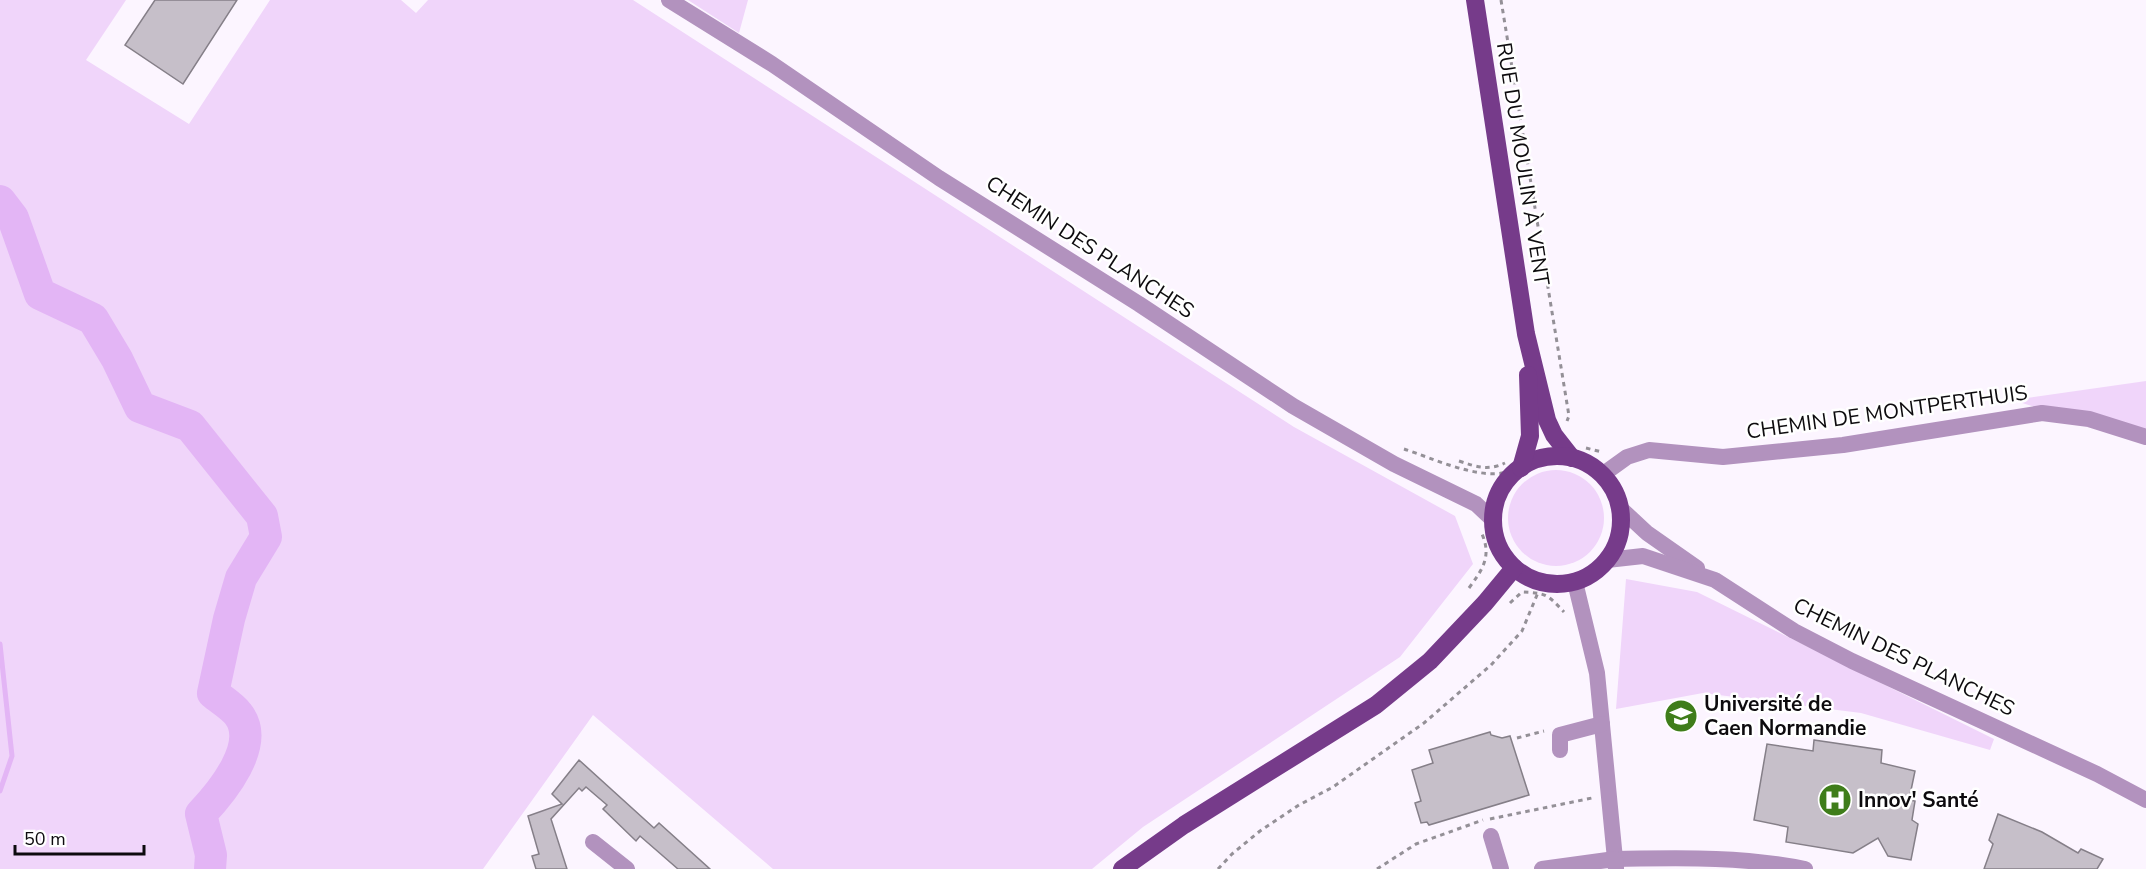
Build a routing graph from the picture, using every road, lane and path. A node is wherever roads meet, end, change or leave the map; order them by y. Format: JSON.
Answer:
{"nodes":[{"id":1,"x":669,"y":0,"type":"edge"},
{"id":2,"x":1475,"y":0,"type":"edge"},
{"id":3,"x":1501,"y":0,"type":"edge"},
{"id":4,"x":1526,"y":334,"type":"junction"},
{"id":5,"x":1566,"y":424,"type":"dead end"},
{"id":6,"x":2146,"y":437,"type":"edge"},
{"id":7,"x":1609,"y":450,"type":"dead end"},
{"id":8,"x":1575,"y":452,"type":"junction"},
{"id":9,"x":1419,"y":454,"type":"dead end"},
{"id":10,"x":1459,"y":461,"type":"dead end"},
{"id":11,"x":1517,"y":463,"type":"junction"},
{"id":12,"x":1602,"y":475,"type":"junction"},
{"id":13,"x":1620,"y":508,"type":"junction"},
{"id":14,"x":1486,"y":525,"type":"junction"},
{"id":15,"x":1607,"y":560,"type":"junction"},
{"id":16,"x":1514,"y":568,"type":"junction"},
{"id":17,"x":1715,"y":580,"type":"junction"},
{"id":18,"x":1575,"y":582,"type":"junction"},
{"id":19,"x":1469,"y":588,"type":"dead end"},
{"id":20,"x":1540,"y":588,"type":"junction"},
{"id":21,"x":1506,"y":607,"type":"dead end"},
{"id":22,"x":1570,"y":618,"type":"dead end"},
{"id":23,"x":1602,"y":724,"type":"junction"},
{"id":24,"x":1560,"y":750,"type":"dead end"},
{"id":25,"x":2146,"y":800,"type":"edge"},
{"id":26,"x":1491,"y":836,"type":"dead end"},
{"id":27,"x":593,"y":842,"type":"dead end"},
{"id":28,"x":1615,"y":864,"type":"edge"},
{"id":29,"x":621,"y":867,"type":"edge"},
{"id":30,"x":1122,"y":869,"type":"edge"},
{"id":31,"x":1218,"y":869,"type":"edge"},
{"id":32,"x":1501,"y":869,"type":"edge"},
{"id":33,"x":1542,"y":869,"type":"edge"},
{"id":34,"x":1805,"y":869,"type":"edge"}],
"edges":[{"from":1,"to":14,"type":"street","name":"CHEMIN DES PLANCHES"},
{"from":2,"to":4,"type":"main road","name":"RUE DU MOULIN À VENT"},
{"from":3,"to":5,"type":"path"},
{"from":4,"to":8,"type":"main road"},
{"from":4,"to":11,"type":"main road"},
{"from":6,"to":12,"type":"street","name":"CHEMIN DE MONTPERTHUIS"},
{"from":7,"to":8,"type":"path"},
{"from":8,"to":11,"type":"main road"},
{"from":8,"to":12,"type":"main road"},
{"from":9,"to":11,"type":"path"},
{"from":10,"to":11,"type":"path"},
{"from":11,"to":14,"type":"main road"},
{"from":12,"to":13,"type":"main road"},
{"from":13,"to":15,"type":"main road"},
{"from":13,"to":17,"type":"street"},
{"from":14,"to":16,"type":"main road"},
{"from":14,"to":19,"type":"path"},
{"from":15,"to":17,"type":"street","name":"CHEMIN DES PLANCHES"},
{"from":15,"to":18,"type":"main road"},
{"from":16,"to":20,"type":"main road"},
{"from":16,"to":30,"type":"main road"},
{"from":17,"to":25,"type":"street","name":"CHEMIN DES PLANCHES"},
{"from":18,"to":20,"type":"main road"},
{"from":18,"to":23,"type":"street"},
{"from":20,"to":21,"type":"path"},
{"from":20,"to":22,"type":"path"},
{"from":20,"to":31,"type":"path"},
{"from":23,"to":24,"type":"street"},
{"from":23,"to":28,"type":"street"},
{"from":26,"to":32,"type":"street"},
{"from":27,"to":29,"type":"street"},
{"from":28,"to":33,"type":"street"},
{"from":28,"to":34,"type":"street"}]}
